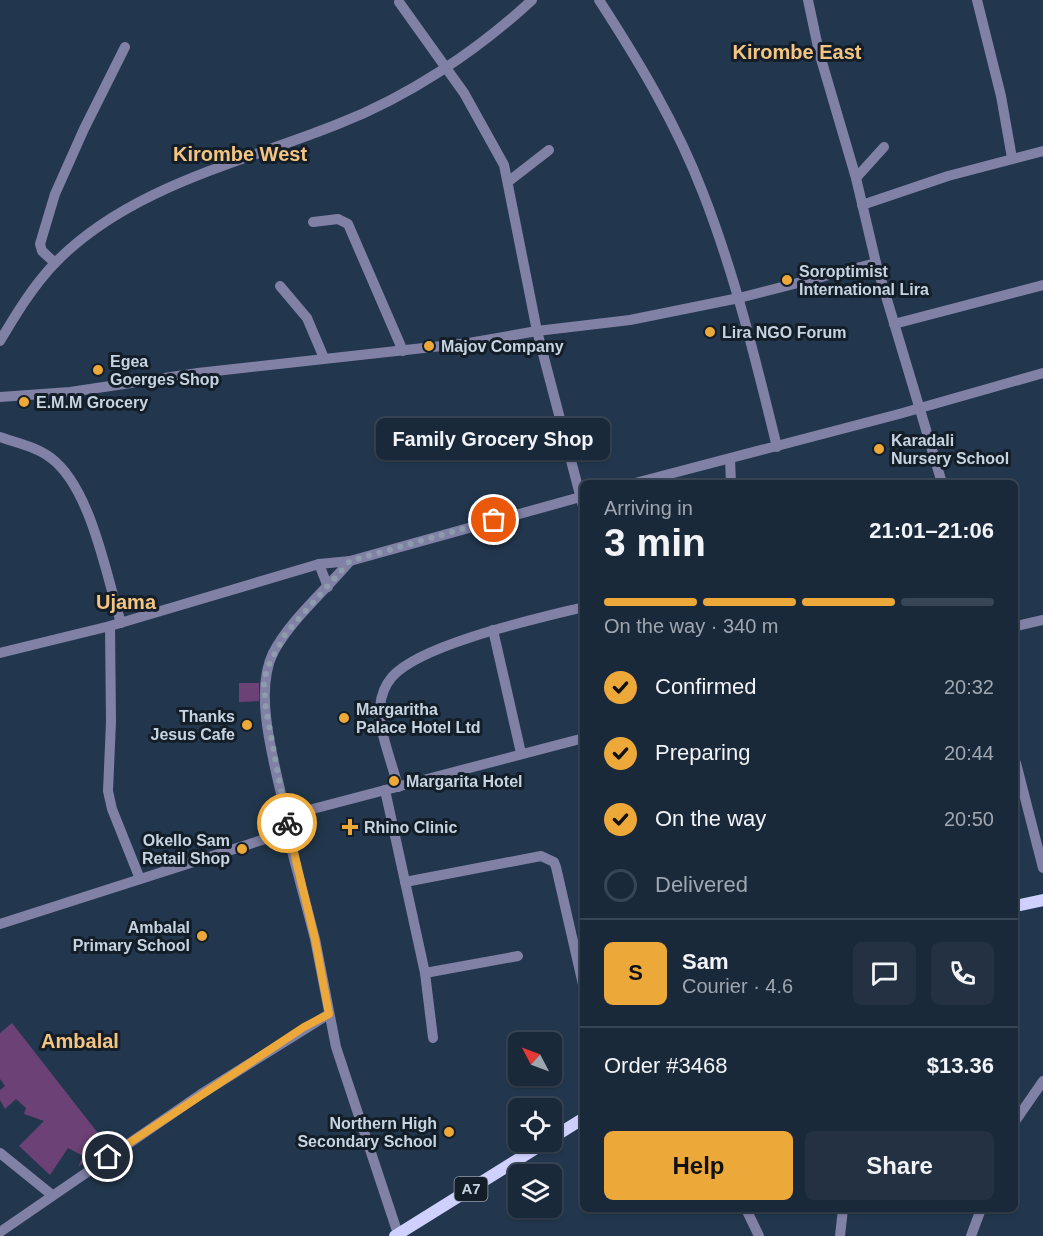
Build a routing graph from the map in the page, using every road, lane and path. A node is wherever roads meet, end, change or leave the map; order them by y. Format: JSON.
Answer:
{"nodes":[{"id":1,"x":532,"y":0,"type":"edge"},
{"id":2,"x":599,"y":0,"type":"edge"},
{"id":3,"x":808,"y":0,"type":"edge"},
{"id":4,"x":977,"y":0,"type":"edge"},
{"id":5,"x":399,"y":2,"type":"dead end"},
{"id":6,"x":125,"y":47,"type":"dead end"},
{"id":7,"x":446,"y":66,"type":"junction"},
{"id":8,"x":884,"y":147,"type":"dead end"},
{"id":9,"x":549,"y":150,"type":"dead end"},
{"id":10,"x":1043,"y":151,"type":"edge"},
{"id":11,"x":1012,"y":158,"type":"junction"},
{"id":12,"x":856,"y":178,"type":"junction"},
{"id":13,"x":509,"y":181,"type":"junction"},
{"id":14,"x":862,"y":205,"type":"junction"},
{"id":15,"x":313,"y":222,"type":"dead end"},
{"id":16,"x":55,"y":263,"type":"junction"},
{"id":17,"x":876,"y":263,"type":"junction"},
{"id":18,"x":1043,"y":285,"type":"edge"},
{"id":19,"x":280,"y":286,"type":"dead end"},
{"id":20,"x":740,"y":298,"type":"junction"},
{"id":21,"x":894,"y":324,"type":"junction"},
{"id":22,"x":537,"y":331,"type":"junction"},
{"id":23,"x":0,"y":341,"type":"edge"},
{"id":24,"x":404,"y":351,"type":"junction"},
{"id":25,"x":324,"y":358,"type":"junction"},
{"id":26,"x":1043,"y":373,"type":"edge"},
{"id":27,"x":0,"y":397,"type":"edge"},
{"id":28,"x":920,"y":408,"type":"junction"},
{"id":29,"x":0,"y":437,"type":"edge"},
{"id":30,"x":777,"y":447,"type":"junction"},
{"id":31,"x":730,"y":459,"type":"junction"},
{"id":32,"x":647,"y":480,"type":"edge"},
{"id":33,"x":731,"y":480,"type":"edge"},
{"id":34,"x":941,"y":480,"type":"edge"},
{"id":35,"x":580,"y":489,"type":"edge"},
{"id":36,"x":580,"y":497,"type":"edge"},
{"id":37,"x":350,"y":561,"type":"junction"},
{"id":38,"x":319,"y":564,"type":"junction"},
{"id":39,"x":328,"y":587,"type":"junction"},
{"id":40,"x":580,"y":608,"type":"edge"},
{"id":41,"x":1043,"y":620,"type":"edge"},
{"id":42,"x":116,"y":625,"type":"junction"},
{"id":43,"x":1018,"y":626,"type":"edge"},
{"id":44,"x":493,"y":630,"type":"junction"},
{"id":45,"x":0,"y":653,"type":"edge"},
{"id":46,"x":580,"y":739,"type":"edge"},
{"id":47,"x":520,"y":753,"type":"junction"},
{"id":48,"x":1018,"y":771,"type":"edge"},
{"id":49,"x":398,"y":787,"type":"junction"},
{"id":50,"x":385,"y":790,"type":"junction"},
{"id":51,"x":286,"y":816,"type":"junction"},
{"id":52,"x":287,"y":832,"type":"junction"},
{"id":53,"x":1043,"y":868,"type":"edge"},
{"id":54,"x":141,"y":879,"type":"junction"},
{"id":55,"x":405,"y":882,"type":"junction"},
{"id":56,"x":1043,"y":900,"type":"edge"},
{"id":57,"x":1018,"y":906,"type":"edge"},
{"id":58,"x":0,"y":924,"type":"edge"},
{"id":59,"x":518,"y":956,"type":"dead end"},
{"id":60,"x":580,"y":972,"type":"edge"},
{"id":61,"x":425,"y":973,"type":"junction"},
{"id":62,"x":329,"y":1014,"type":"junction"},
{"id":63,"x":434,"y":1038,"type":"dead end"},
{"id":64,"x":1043,"y":1081,"type":"edge"},
{"id":65,"x":1018,"y":1117,"type":"edge"},
{"id":66,"x":580,"y":1120,"type":"edge"},
{"id":67,"x":562,"y":1132,"type":"edge"},
{"id":68,"x":530,"y":1152,"type":"edge"},
{"id":69,"x":0,"y":1153,"type":"edge"},
{"id":70,"x":52,"y":1195,"type":"junction"},
{"id":71,"x":747,"y":1212,"type":"edge"},
{"id":72,"x":843,"y":1212,"type":"edge"},
{"id":73,"x":980,"y":1212,"type":"edge"},
{"id":74,"x":0,"y":1232,"type":"edge"},
{"id":75,"x":397,"y":1235,"type":"edge"},
{"id":76,"x":759,"y":1236,"type":"edge"},
{"id":77,"x":840,"y":1236,"type":"edge"},
{"id":78,"x":971,"y":1236,"type":"edge"}],
"edges":[{"from":1,"to":7,"type":"street"},
{"from":2,"to":20,"type":"street"},
{"from":3,"to":12,"type":"street"},
{"from":4,"to":11,"type":"street"},
{"from":5,"to":7,"type":"street"},
{"from":6,"to":16,"type":"street"},
{"from":7,"to":13,"type":"street"},
{"from":7,"to":16,"type":"street"},
{"from":8,"to":12,"type":"street"},
{"from":9,"to":13,"type":"street"},
{"from":10,"to":11,"type":"street"},
{"from":11,"to":14,"type":"street"},
{"from":12,"to":14,"type":"street"},
{"from":13,"to":22,"type":"street"},
{"from":14,"to":17,"type":"street"},
{"from":15,"to":24,"type":"street"},
{"from":16,"to":23,"type":"street"},
{"from":17,"to":20,"type":"street"},
{"from":17,"to":21,"type":"street"},
{"from":18,"to":21,"type":"street"},
{"from":19,"to":25,"type":"street"},
{"from":20,"to":22,"type":"street"},
{"from":20,"to":30,"type":"street"},
{"from":21,"to":28,"type":"street"},
{"from":22,"to":24,"type":"street"},
{"from":22,"to":35,"type":"street"},
{"from":24,"to":25,"type":"street"},
{"from":25,"to":27,"type":"street"},
{"from":26,"to":28,"type":"street"},
{"from":28,"to":30,"type":"street"},
{"from":28,"to":34,"type":"street"},
{"from":29,"to":42,"type":"street"},
{"from":30,"to":31,"type":"street"},
{"from":31,"to":32,"type":"street"},
{"from":31,"to":33,"type":"street"},
{"from":36,"to":37,"type":"street"},
{"from":37,"to":38,"type":"street"},
{"from":37,"to":39,"type":"street"},
{"from":38,"to":39,"type":"street"},
{"from":38,"to":42,"type":"street"},
{"from":39,"to":51,"type":"street"},
{"from":40,"to":44,"type":"street"},
{"from":41,"to":43,"type":"street"},
{"from":42,"to":45,"type":"street"},
{"from":42,"to":54,"type":"street"},
{"from":44,"to":47,"type":"street"},
{"from":44,"to":49,"type":"street"},
{"from":46,"to":47,"type":"street"},
{"from":47,"to":49,"type":"street"},
{"from":48,"to":53,"type":"street"},
{"from":49,"to":50,"type":"street"},
{"from":50,"to":51,"type":"street"},
{"from":50,"to":55,"type":"street"},
{"from":51,"to":52,"type":"street"},
{"from":52,"to":54,"type":"street"},
{"from":52,"to":62,"type":"street"},
{"from":54,"to":58,"type":"street"},
{"from":55,"to":60,"type":"street"},
{"from":55,"to":61,"type":"street"},
{"from":56,"to":57,"type":"main road"},
{"from":59,"to":61,"type":"street"},
{"from":61,"to":63,"type":"street"},
{"from":62,"to":70,"type":"street"},
{"from":62,"to":75,"type":"street"},
{"from":64,"to":65,"type":"street"},
{"from":66,"to":67,"type":"main road"},
{"from":68,"to":75,"type":"main road","number":"A7"},
{"from":69,"to":70,"type":"street"},
{"from":70,"to":74,"type":"street"},
{"from":71,"to":76,"type":"street"},
{"from":72,"to":77,"type":"street"},
{"from":73,"to":78,"type":"street"}]}
